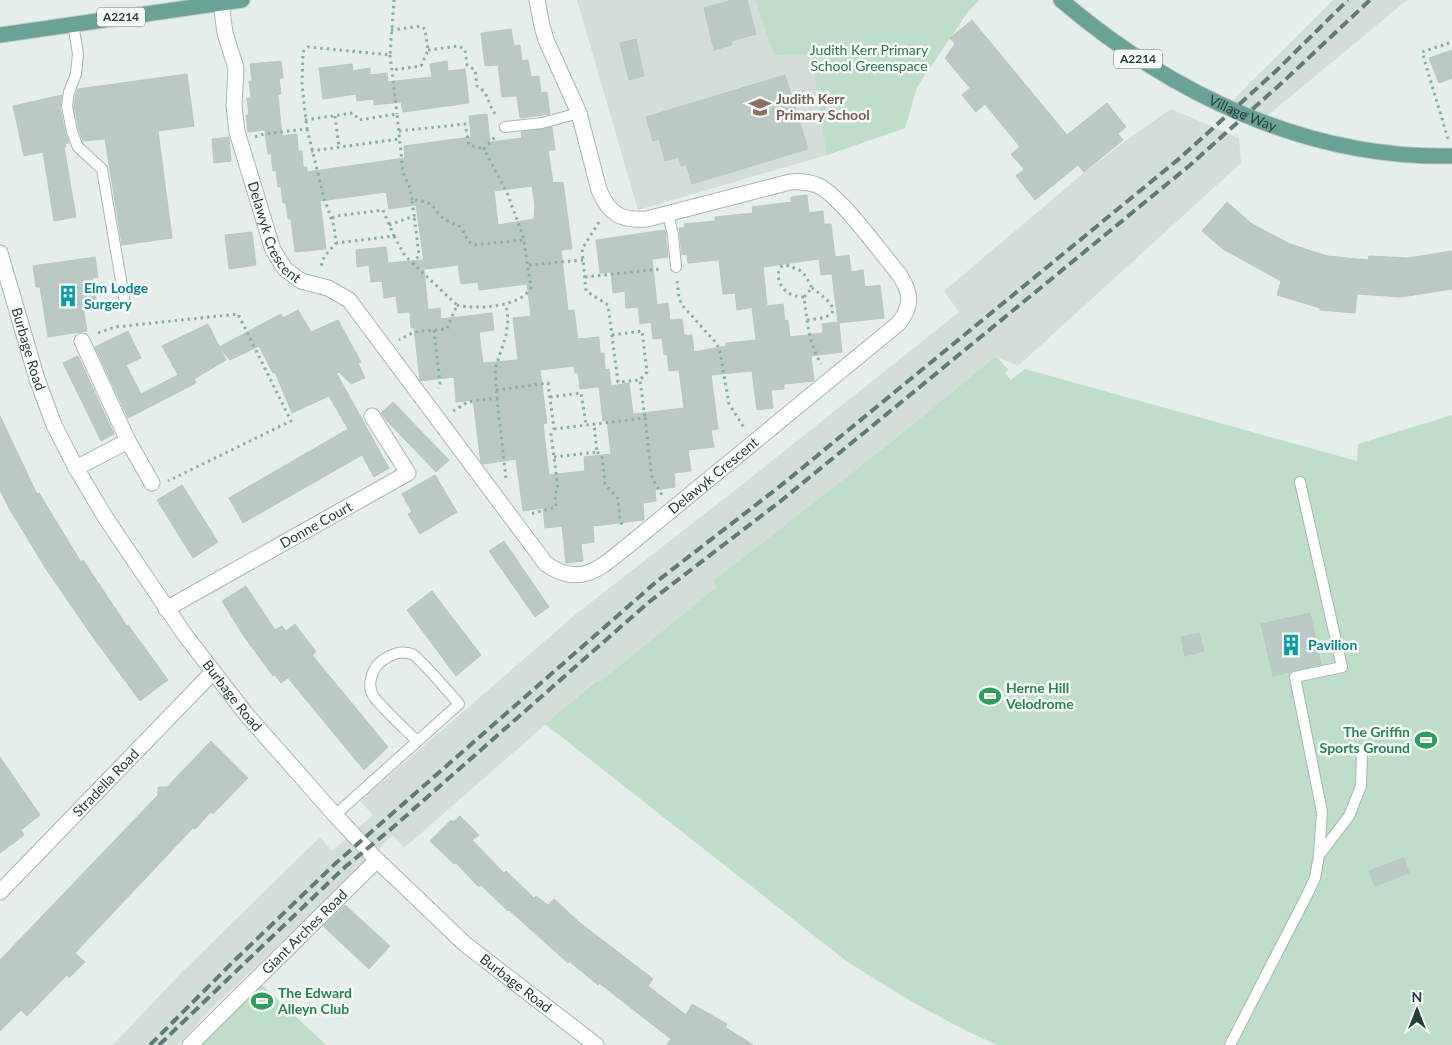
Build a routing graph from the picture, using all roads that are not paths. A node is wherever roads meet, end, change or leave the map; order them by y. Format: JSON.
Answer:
{"nodes":[{"id":1,"x":242,"y":0,"type":"edge"},
{"id":2,"x":537,"y":0,"type":"edge"},
{"id":3,"x":1061,"y":0,"type":"edge"},
{"id":4,"x":221,"y":3,"type":"junction"},
{"id":5,"x":176,"y":4,"type":"edge"},
{"id":6,"x":73,"y":24,"type":"junction"},
{"id":7,"x":0,"y":35,"type":"edge"},
{"id":8,"x":579,"y":113,"type":"junction"},
{"id":9,"x":505,"y":127,"type":"road end"},
{"id":10,"x":1451,"y":149,"type":"edge"},
{"id":11,"x":668,"y":214,"type":"junction"},
{"id":12,"x":0,"y":253,"type":"edge"},
{"id":13,"x":676,"y":267,"type":"road end"},
{"id":14,"x":124,"y":298,"type":"dead end"},
{"id":15,"x":82,"y":341,"type":"road end"},
{"id":16,"x":372,"y":416,"type":"dead end"},
{"id":17,"x":128,"y":441,"type":"junction"},
{"id":18,"x":76,"y":468,"type":"junction"},
{"id":19,"x":1300,"y":482,"type":"dead end"},
{"id":20,"x":152,"y":483,"type":"road end"},
{"id":21,"x":166,"y":609,"type":"junction"},
{"id":22,"x":214,"y":672,"type":"junction"},
{"id":23,"x":417,"y":741,"type":"junction"},
{"id":24,"x":1362,"y":753,"type":"dead end"},
{"id":25,"x":334,"y":815,"type":"junction"},
{"id":26,"x":1319,"y":855,"type":"junction"},
{"id":27,"x":377,"y":860,"type":"junction"},
{"id":28,"x":0,"y":892,"type":"edge"},
{"id":29,"x":190,"y":1045,"type":"edge"},
{"id":30,"x":596,"y":1045,"type":"edge"},
{"id":31,"x":1230,"y":1045,"type":"edge"}],
"edges":[{"from":1,"to":4,"type":"main road","number":"A2214"},
{"from":2,"to":8,"type":"street"},
{"from":3,"to":10,"type":"main road","name":"Village Way","number":"A2214"},
{"from":4,"to":5,"type":"main road","number":"A2214"},
{"from":4,"to":11,"type":"street","name":"Delawyk Crescent"},
{"from":5,"to":6,"type":"main road","number":"A2214"},
{"from":6,"to":7,"type":"main road","number":"A2214"},
{"from":6,"to":14,"type":"lane"},
{"from":8,"to":9,"type":"lane"},
{"from":8,"to":11,"type":"street","name":"Delawyk Crescent"},
{"from":11,"to":13,"type":"lane"},
{"from":12,"to":18,"type":"street","name":"Burbage Road"},
{"from":15,"to":17,"type":"street"},
{"from":16,"to":21,"type":"street","name":"Donne Court"},
{"from":17,"to":18,"type":"street"},
{"from":17,"to":20,"type":"street"},
{"from":18,"to":21,"type":"street","name":"Burbage Road"},
{"from":19,"to":26,"type":"lane"},
{"from":21,"to":22,"type":"street","name":"Burbage Road"},
{"from":22,"to":25,"type":"street","name":"Burbage Road"},
{"from":22,"to":28,"type":"street","name":"Stradella Road"},
{"from":23,"to":23,"type":"lane"},
{"from":23,"to":25,"type":"lane"},
{"from":24,"to":26,"type":"lane"},
{"from":25,"to":27,"type":"street","name":"Burbage Road"},
{"from":26,"to":31,"type":"lane"},
{"from":27,"to":29,"type":"street","name":"Giant Arches Road"},
{"from":27,"to":30,"type":"street","name":"Burbage Road"}]}
